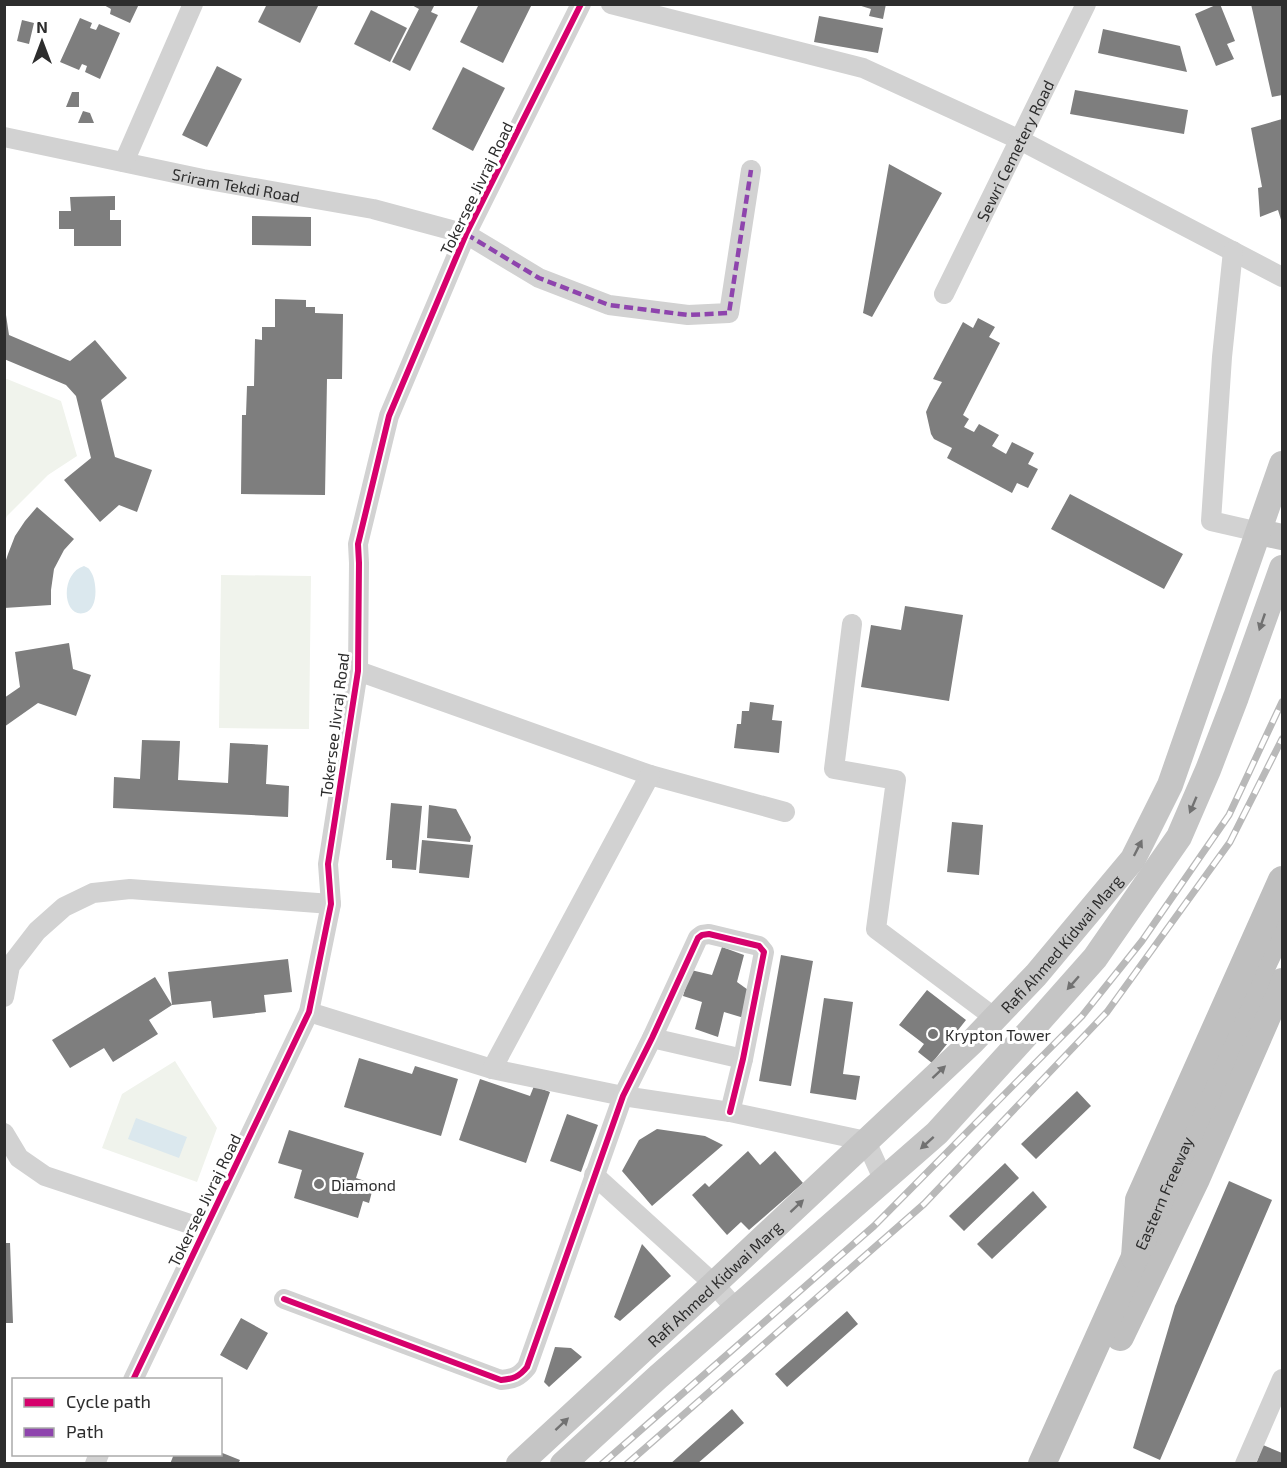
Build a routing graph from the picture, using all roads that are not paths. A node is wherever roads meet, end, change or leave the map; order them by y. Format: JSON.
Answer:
{"nodes":[{"id":1,"x":193,"y":4,"type":"edge"},
{"id":2,"x":581,"y":4,"type":"edge"},
{"id":3,"x":611,"y":4,"type":"edge"},
{"id":4,"x":1086,"y":4,"type":"edge"},
{"id":5,"x":4,"y":137,"type":"edge"},
{"id":6,"x":1020,"y":140,"type":"junction"},
{"id":7,"x":124,"y":162,"type":"junction"},
{"id":8,"x":751,"y":170,"type":"dead end"},
{"id":9,"x":466,"y":234,"type":"junction"},
{"id":10,"x":1233,"y":251,"type":"junction"},
{"id":11,"x":1282,"y":277,"type":"edge"},
{"id":12,"x":944,"y":294,"type":"dead end"},
{"id":13,"x":1282,"y":464,"type":"edge"},
{"id":14,"x":1270,"y":534,"type":"edge"},
{"id":15,"x":1282,"y":568,"type":"edge"},
{"id":16,"x":852,"y":624,"type":"dead end"},
{"id":17,"x":358,"y":671,"type":"junction"},
{"id":18,"x":650,"y":775,"type":"junction"},
{"id":19,"x":785,"y":812,"type":"dead end"},
{"id":20,"x":1282,"y":880,"type":"edge"},
{"id":21,"x":331,"y":904,"type":"junction"},
{"id":22,"x":1282,"y":906,"type":"edge"},
{"id":23,"x":1282,"y":923,"type":"edge"},
{"id":24,"x":1070,"y":934,"type":"junction"},
{"id":25,"x":1095,"y":958,"type":"junction"},
{"id":26,"x":1282,"y":971,"type":"edge"},
{"id":27,"x":1282,"y":982,"type":"edge"},
{"id":28,"x":4,"y":997,"type":"edge"},
{"id":29,"x":309,"y":1012,"type":"junction"},
{"id":30,"x":994,"y":1018,"type":"junction"},
{"id":31,"x":652,"y":1038,"type":"junction"},
{"id":32,"x":743,"y":1059,"type":"junction"},
{"id":33,"x":492,"y":1069,"type":"junction"},
{"id":34,"x":623,"y":1096,"type":"junction"},
{"id":35,"x":730,"y":1112,"type":"junction"},
{"id":36,"x":4,"y":1133,"type":"edge"},
{"id":37,"x":866,"y":1141,"type":"junction"},
{"id":38,"x":594,"y":1175,"type":"junction"},
{"id":39,"x":884,"y":1181,"type":"junction"},
{"id":40,"x":205,"y":1229,"type":"junction"},
{"id":41,"x":1135,"y":1257,"type":"junction"},
{"id":42,"x":714,"y":1284,"type":"junction"},
{"id":43,"x":284,"y":1299,"type":"dead end"},
{"id":44,"x":736,"y":1309,"type":"junction"},
{"id":45,"x":134,"y":1378,"type":"edge"},
{"id":46,"x":1282,"y":1379,"type":"edge"},
{"id":47,"x":519,"y":1464,"type":"edge"},
{"id":48,"x":563,"y":1464,"type":"edge"},
{"id":49,"x":1036,"y":1464,"type":"edge"},
{"id":50,"x":1042,"y":1464,"type":"edge"},
{"id":51,"x":1057,"y":1464,"type":"edge"},
{"id":52,"x":1245,"y":1464,"type":"edge"}],
"edges":[{"from":1,"to":7,"type":"street"},
{"from":2,"to":9,"type":"street","name":"Tokersee Jivraj Road"},
{"from":3,"to":6,"type":"street"},
{"from":4,"to":6,"type":"street","name":"Sewri Cemetery Road"},
{"from":5,"to":7,"type":"street","name":"Sriram Tekdi Road"},
{"from":6,"to":10,"type":"street"},
{"from":6,"to":12,"type":"street","name":"Sewri Cemetery Road"},
{"from":7,"to":9,"type":"street","name":"Sriram Tekdi Road"},
{"from":8,"to":9,"type":"street","name":"Sriram Tekdi Road"},
{"from":9,"to":17,"type":"street","name":"Tokersee Jivraj Road"},
{"from":10,"to":11,"type":"street"},
{"from":10,"to":14,"type":"street"},
{"from":13,"to":14,"type":"main road","name":"Rafi Ahmed Kidwai Marg"},
{"from":24,"to":14,"type":"main road","name":"Rafi Ahmed Kidwai Marg","one_way":true},
{"from":15,"to":25,"type":"main road","name":"Rafi Ahmed Kidwai Marg","one_way":true},
{"from":16,"to":30,"type":"street"},
{"from":17,"to":18,"type":"street"},
{"from":17,"to":21,"type":"street","name":"Tokersee Jivraj Road"},
{"from":18,"to":19,"type":"street"},
{"from":18,"to":33,"type":"street"},
{"from":20,"to":41,"type":"highway","bridge":true},
{"from":21,"to":28,"type":"street"},
{"from":21,"to":29,"type":"street","name":"Tokersee Jivraj Road"},
{"from":22,"to":49,"type":"street"},
{"from":23,"to":41,"type":"highway","name":"Eastern Freeway"},
{"from":24,"to":25,"type":"main road"},
{"from":24,"to":30,"type":"main road","name":"Rafi Ahmed Kidwai Marg"},
{"from":25,"to":39,"type":"main road","name":"Rafi Ahmed Kidwai Marg","one_way":true},
{"from":26,"to":51,"type":"street"},
{"from":27,"to":51,"type":"highway","name":"Eastern Freeway"},
{"from":29,"to":33,"type":"street"},
{"from":29,"to":40,"type":"street","name":"Tokersee Jivraj Road"},
{"from":37,"to":30,"type":"main road","name":"Rafi Ahmed Kidwai Marg","one_way":true},
{"from":31,"to":32,"type":"street"},
{"from":31,"to":32,"type":"street"},
{"from":31,"to":34,"type":"street"},
{"from":32,"to":35,"type":"street"},
{"from":33,"to":34,"type":"street"},
{"from":34,"to":35,"type":"street"},
{"from":34,"to":38,"type":"street"},
{"from":35,"to":37,"type":"street"},
{"from":36,"to":40,"type":"street"},
{"from":37,"to":39,"type":"street"},
{"from":42,"to":37,"type":"main road","name":"Rafi Ahmed Kidwai Marg","one_way":true},
{"from":38,"to":42,"type":"street"},
{"from":38,"to":43,"type":"street"},
{"from":39,"to":44,"type":"main road","name":"Rafi Ahmed Kidwai Marg"},
{"from":40,"to":45,"type":"street","name":"Tokersee Jivraj Road"},
{"from":41,"to":50,"type":"highway","name":"Eastern Freeway"},
{"from":42,"to":44,"type":"street"},
{"from":47,"to":42,"type":"main road","name":"Rafi Ahmed Kidwai Marg","one_way":true},
{"from":44,"to":48,"type":"main road","name":"Rafi Ahmed Kidwai Marg"},
{"from":46,"to":52,"type":"street"}]}
